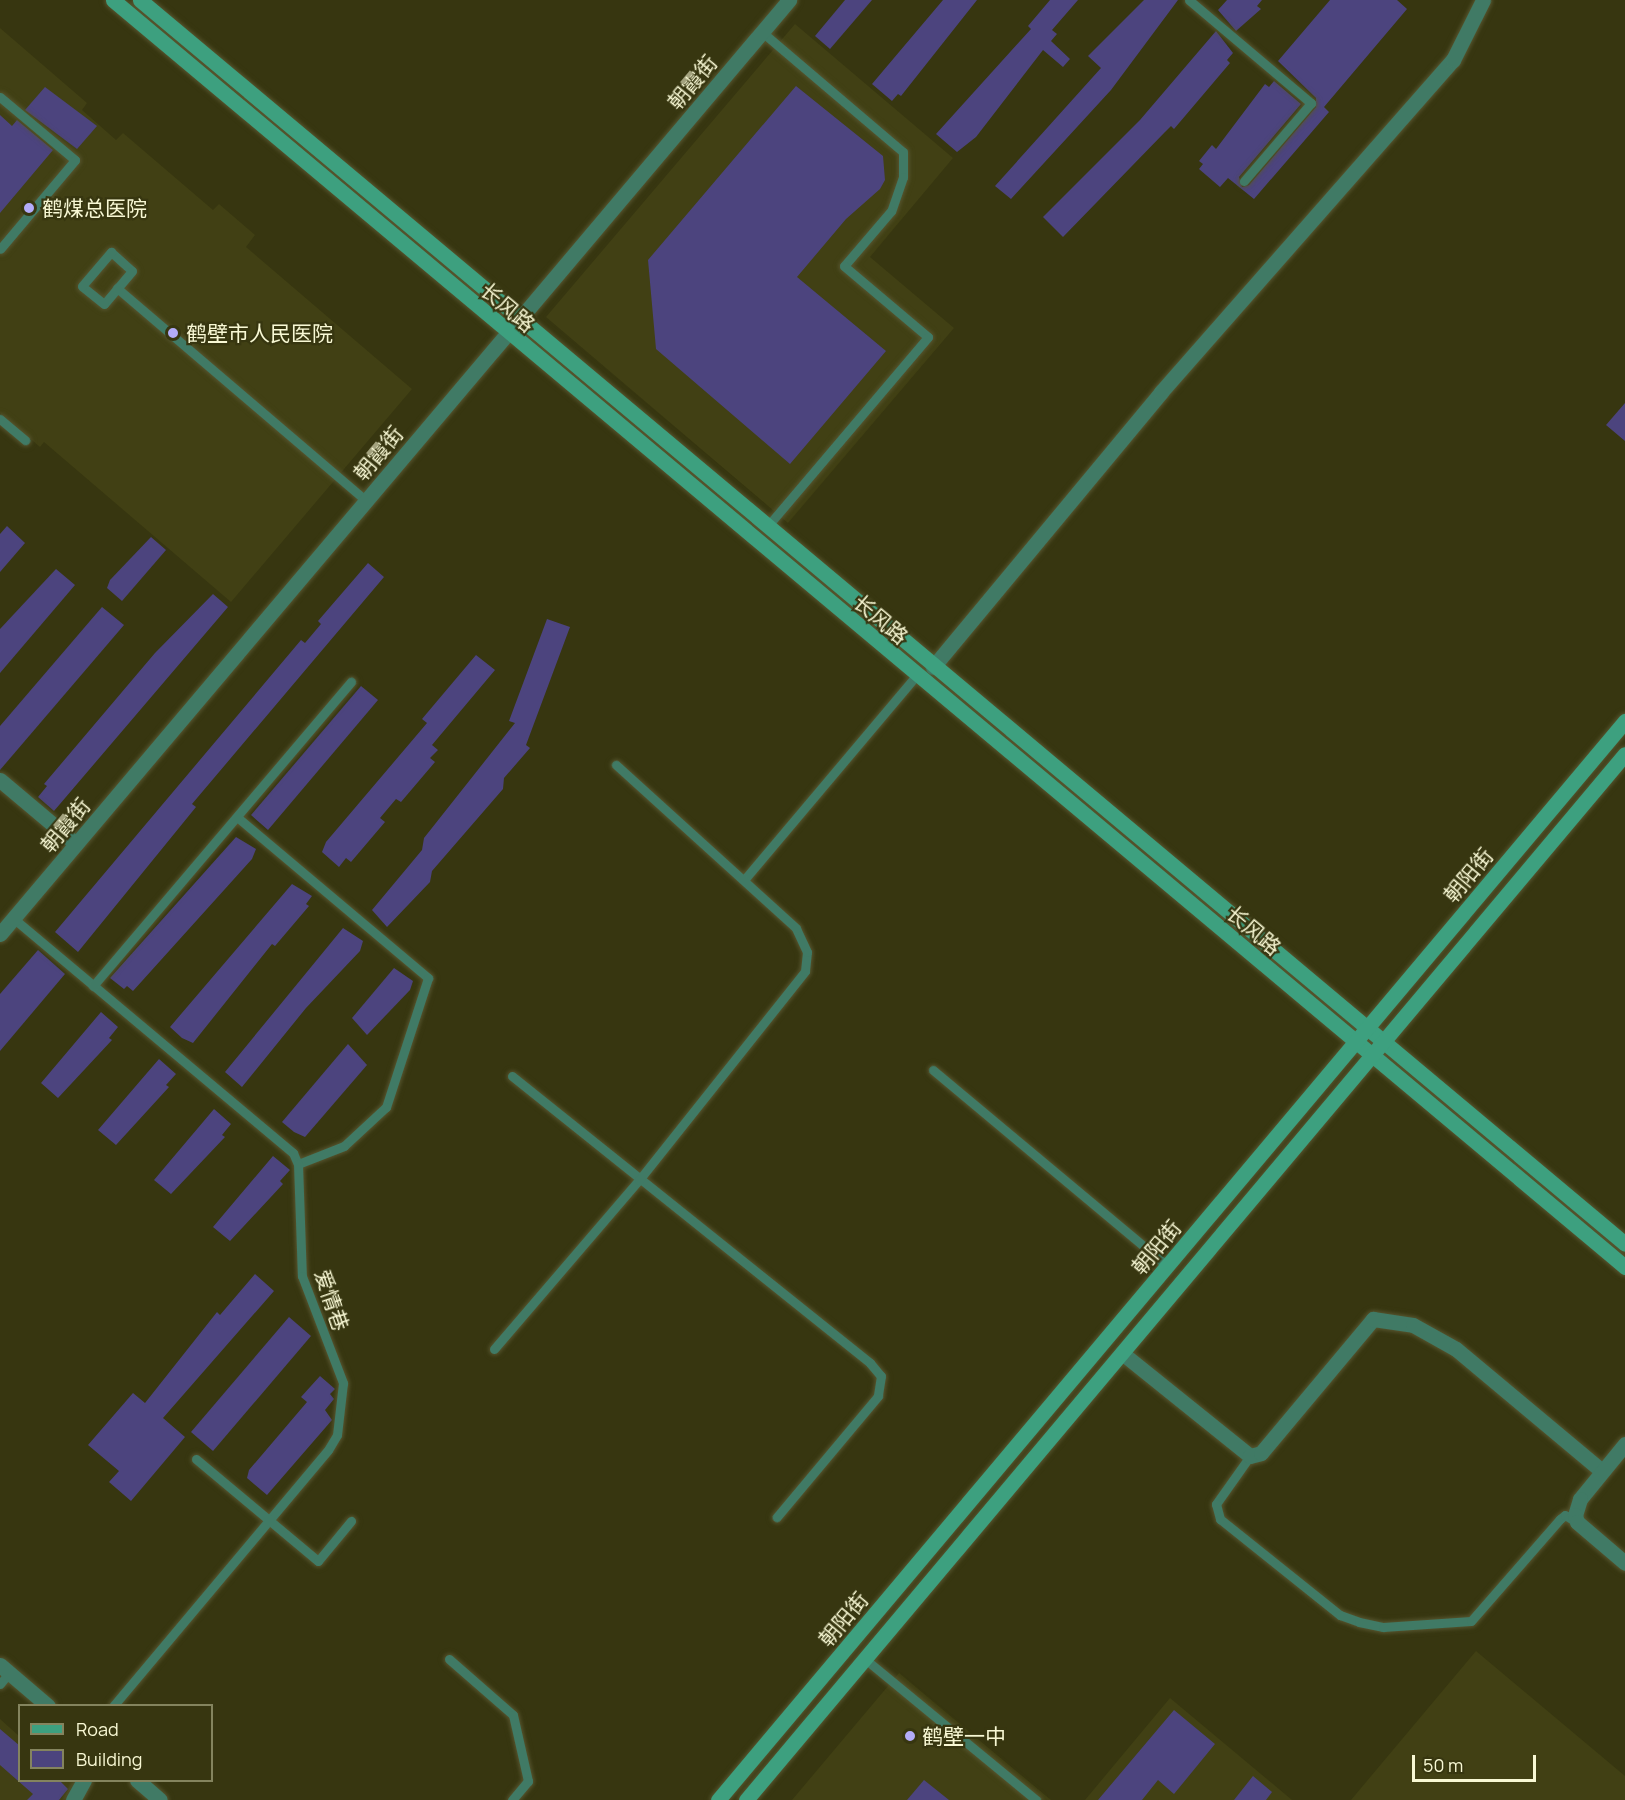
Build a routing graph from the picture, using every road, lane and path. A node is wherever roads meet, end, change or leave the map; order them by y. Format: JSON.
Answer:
{"nodes":[{"id":1,"x":113,"y":0,"type":"edge"},
{"id":2,"x":140,"y":0,"type":"edge"},
{"id":3,"x":789,"y":0,"type":"edge"},
{"id":4,"x":1190,"y":0,"type":"edge"},
{"id":5,"x":1483,"y":0,"type":"edge"},
{"id":6,"x":762,"y":32,"type":"junction"},
{"id":7,"x":0,"y":97,"type":"edge"},
{"id":8,"x":1244,"y":181,"type":"dead end"},
{"id":9,"x":0,"y":249,"type":"edge"},
{"id":10,"x":117,"y":288,"type":"junction"},
{"id":11,"x":518,"y":320,"type":"junction"},
{"id":12,"x":507,"y":333,"type":"junction"},
{"id":13,"x":0,"y":419,"type":"edge"},
{"id":14,"x":25,"y":440,"type":"dead end"},
{"id":15,"x":366,"y":501,"type":"junction"},
{"id":16,"x":766,"y":528,"type":"junction"},
{"id":17,"x":933,"y":667,"type":"junction"},
{"id":18,"x":916,"y":676,"type":"junction"},
{"id":19,"x":351,"y":682,"type":"dead end"},
{"id":20,"x":1625,"y":720,"type":"edge"},
{"id":21,"x":1625,"y":754,"type":"edge"},
{"id":22,"x":616,"y":765,"type":"dead end"},
{"id":23,"x":0,"y":780,"type":"edge"},
{"id":24,"x":237,"y":817,"type":"junction"},
{"id":25,"x":76,"y":844,"type":"junction"},
{"id":26,"x":744,"y":880,"type":"junction"},
{"id":27,"x":13,"y":918,"type":"junction"},
{"id":28,"x":0,"y":934,"type":"edge"},
{"id":29,"x":93,"y":986,"type":"junction"},
{"id":30,"x":1366,"y":1028,"type":"junction"},
{"id":31,"x":1355,"y":1042,"type":"junction"},
{"id":32,"x":1383,"y":1042,"type":"junction"},
{"id":33,"x":1372,"y":1056,"type":"junction"},
{"id":34,"x":933,"y":1070,"type":"dead end"},
{"id":35,"x":512,"y":1076,"type":"dead end"},
{"id":36,"x":298,"y":1164,"type":"junction"},
{"id":37,"x":639,"y":1180,"type":"junction"},
{"id":38,"x":1625,"y":1244,"type":"edge"},
{"id":39,"x":1167,"y":1266,"type":"junction"},
{"id":40,"x":1625,"y":1267,"type":"edge"},
{"id":41,"x":494,"y":1349,"type":"dead end"},
{"id":42,"x":1122,"y":1353,"type":"junction"},
{"id":43,"x":1625,"y":1444,"type":"edge"},
{"id":44,"x":1250,"y":1456,"type":"junction"},
{"id":45,"x":196,"y":1459,"type":"dead end"},
{"id":46,"x":1602,"y":1471,"type":"junction"},
{"id":47,"x":777,"y":1517,"type":"dead end"},
{"id":48,"x":269,"y":1520,"type":"junction"},
{"id":49,"x":351,"y":1521,"type":"dead end"},
{"id":50,"x":1577,"y":1522,"type":"junction"},
{"id":51,"x":1625,"y":1563,"type":"edge"},
{"id":52,"x":449,"y":1659,"type":"dead end"},
{"id":53,"x":865,"y":1659,"type":"junction"},
{"id":54,"x":3,"y":1674,"type":"edge"},
{"id":55,"x":45,"y":1704,"type":"edge"},
{"id":56,"x":115,"y":1704,"type":"edge"},
{"id":57,"x":83,"y":1782,"type":"edge"},
{"id":58,"x":139,"y":1782,"type":"edge"},
{"id":59,"x":73,"y":1800,"type":"edge"},
{"id":60,"x":160,"y":1800,"type":"edge"},
{"id":61,"x":512,"y":1800,"type":"edge"},
{"id":62,"x":718,"y":1800,"type":"edge"},
{"id":63,"x":746,"y":1800,"type":"edge"},
{"id":64,"x":1036,"y":1800,"type":"edge"}],
"edges":[{"from":1,"to":12,"type":"main road","name":"长风路"},
{"from":2,"to":11,"type":"main road","name":"长风路"},
{"from":3,"to":6,"type":"street","name":"朝霞街"},
{"from":4,"to":8,"type":"lane"},
{"from":5,"to":17,"type":"street"},
{"from":6,"to":11,"type":"street","name":"朝霞街"},
{"from":6,"to":16,"type":"lane"},
{"from":7,"to":9,"type":"lane"},
{"from":10,"to":10,"type":"lane"},
{"from":10,"to":15,"type":"lane"},
{"from":11,"to":12,"type":"street","name":"朝霞街"},
{"from":11,"to":16,"type":"main road","name":"长风路"},
{"from":12,"to":15,"type":"street","name":"朝霞街"},
{"from":12,"to":18,"type":"main road","name":"长风路"},
{"from":13,"to":14,"type":"lane"},
{"from":15,"to":25,"type":"street","name":"朝霞街"},
{"from":16,"to":17,"type":"main road","name":"长风路"},
{"from":17,"to":30,"type":"main road","name":"长风路"},
{"from":18,"to":26,"type":"lane"},
{"from":18,"to":31,"type":"main road","name":"长风路"},
{"from":19,"to":24,"type":"lane"},
{"from":20,"to":30,"type":"main road","name":"朝阳街"},
{"from":21,"to":32,"type":"main road","name":"朝阳街"},
{"from":22,"to":26,"type":"lane"},
{"from":23,"to":25,"type":"street"},
{"from":24,"to":29,"type":"lane"},
{"from":24,"to":36,"type":"lane"},
{"from":25,"to":27,"type":"street","name":"朝霞街"},
{"from":26,"to":37,"type":"lane"},
{"from":27,"to":28,"type":"street","name":"朝霞街"},
{"from":27,"to":29,"type":"lane"},
{"from":29,"to":36,"type":"lane"},
{"from":30,"to":31,"type":"main road","name":"朝阳街"},
{"from":30,"to":32,"type":"main road","name":"长风路"},
{"from":31,"to":33,"type":"main road","name":"长风路"},
{"from":31,"to":39,"type":"main road","name":"朝阳街"},
{"from":32,"to":33,"type":"main road","name":"朝阳街"},
{"from":32,"to":38,"type":"main road","name":"长风路"},
{"from":33,"to":40,"type":"main road","name":"长风路"},
{"from":33,"to":42,"type":"main road","name":"朝阳街"},
{"from":34,"to":39,"type":"lane"},
{"from":35,"to":37,"type":"lane"},
{"from":36,"to":48,"type":"lane","name":"爱情巷"},
{"from":37,"to":41,"type":"lane"},
{"from":37,"to":47,"type":"lane"},
{"from":39,"to":62,"type":"main road","name":"朝阳街"},
{"from":42,"to":44,"type":"street"},
{"from":42,"to":53,"type":"main road","name":"朝阳街"},
{"from":43,"to":46,"type":"street"},
{"from":44,"to":46,"type":"street"},
{"from":44,"to":50,"type":"lane"},
{"from":45,"to":48,"type":"lane"},
{"from":46,"to":50,"type":"street"},
{"from":48,"to":49,"type":"lane"},
{"from":48,"to":56,"type":"lane","name":"爱情巷"},
{"from":50,"to":51,"type":"street"},
{"from":52,"to":61,"type":"lane"},
{"from":53,"to":63,"type":"main road","name":"朝阳街"},
{"from":53,"to":64,"type":"lane"},
{"from":54,"to":55,"type":"street"},
{"from":57,"to":59,"type":"street"},
{"from":58,"to":60,"type":"street"}]}
